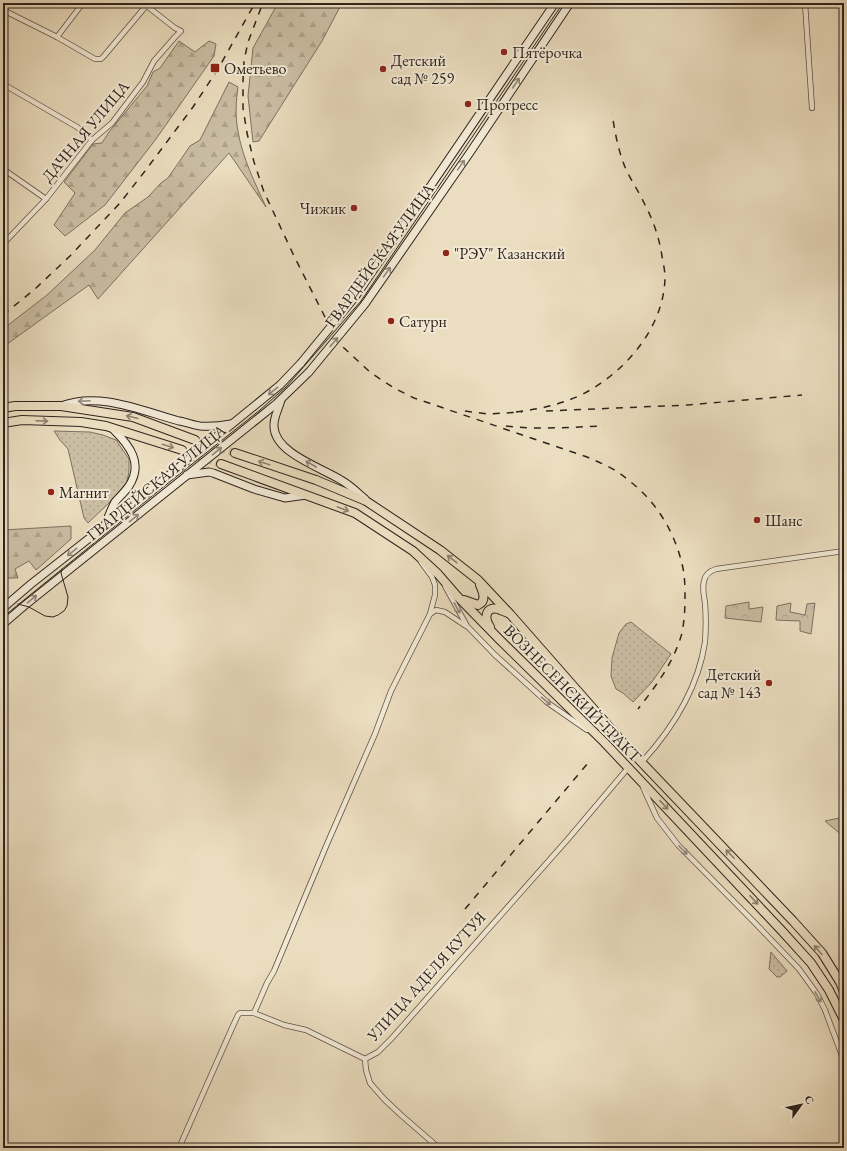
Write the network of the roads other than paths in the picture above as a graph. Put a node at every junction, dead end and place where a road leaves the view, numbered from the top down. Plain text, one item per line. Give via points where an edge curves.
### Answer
1 (84, 3) edge
2 (555, 3) edge
3 (570, 3) edge
4 (805, 3) edge
5 (144, 4) edge
6 (3, 10) edge
7 (57, 37) junction
8 (3, 84) edge
9 (812, 108) dead end
10 (92, 140) junction
11 (459, 143) junction
12 (471, 151) junction
13 (3, 169) edge
14 (46, 199) junction
15 (3, 244) edge
16 (282, 398) junction
17 (61, 406) junction
18 (3, 408) edge
19 (3, 423) edge
20 (231, 424) junction
21 (113, 429) junction
22 (195, 440) tunnel mouth
23 (182, 450) tunnel mouth
24 (235, 454) tunnel mouth
25 (221, 464) tunnel mouth
26 (187, 476) junction
27 (307, 495) junction
28 (366, 501) junction
29 (104, 526) junction
30 (413, 551) junction
31 (844, 551) edge
32 (438, 574) junction
33 (478, 580) junction
34 (458, 597) junction
35 (3, 608) edge
36 (430, 614) junction
37 (510, 614) junction
38 (3, 624) edge
39 (466, 626) junction
40 (499, 638) junction
41 (604, 742) junction
42 (642, 762) junction
43 (628, 768) junction
44 (642, 781) junction
45 (842, 981) edge
46 (844, 992) edge
47 (254, 1013) junction
48 (844, 1020) edge
49 (365, 1059) junction
50 (844, 1061) edge
51 (179, 1148) edge
52 (439, 1148) edge

1 - 7 street
2 - 11 main road, ГВАРДЕЙСКАЯ УЛИЦА
12 -> 3 main road, ГВАРДЕЙСКАЯ УЛИЦА
4 - 9 street
5 - 7 street via 101,59 95,59
5 - 10 street, ДАЧНАЯ УЛИЦА via 181,31 154,61 143,82 112,123
6 - 7 street
8 - 10 street via 77,127
10 - 14 street, ДАЧНАЯ УЛИЦА
11 - 12 main road
11 -> 20 main road, ГВАРДЕЙСКАЯ УЛИЦА, bridge via 355,297 280,385
16 -> 12 main road, ГВАРДЕЙСКАЯ УЛИЦА, bridge via 309,372 365,304
13 - 14 street
14 - 15 street, ДАЧНАЯ УЛИЦА
26 -> 16 main road, ГВАРДЕЙСКАЯ УЛИЦА
28 -> 16 main road via 340,479 310,465 279,441 274,427
17 - 18 main road
20 -> 17 main road via 215,427 198,426 138,408 99,400 81,400
22 -> 17 main road via 133,417
19 -> 21 main road via 22,420 81,422
20 - 29 main road, ГВАРДЕЙСКАЯ УЛИЦА
21 -> 23 main road
21 - 29 main road via 130,449 135,471 129,486 115,503
28 -> 24 main road, ВОЗНЕСЕНСКИЙ ТРАКТ via 316,480
25 - 27 main road, ВОЗНЕСЕНСКИЙ ТРАКТ
26 - 27 main road via 209,472 285,498
38 -> 26 main road, ГВАРДЕЙСКАЯ УЛИЦА
27 -> 30 main road, ВОЗНЕСЕНСКИЙ ТРАКТ via 355,514
33 -> 28 main road, ВОЗНЕСЕНСКИЙ ТРАКТ via 440,550
29 -> 35 main road, ГВАРДЕЙСКАЯ УЛИЦА
30 - 32 main road, ВОЗНЕСЕНСКИЙ ТРАКТ
30 - 36 street via 435,585
31 - 42 street via 716,569 708,574 703,586 705,640 695,682 676,717
32 - 34 main road, ВОЗНЕСЕНСКИЙ ТРАКТ
32 -> 39 street
33 - 34 main road via 484,593 481,604 470,603
33 - 37 main road, ВОЗНЕСЕНСКИЙ ТРАКТ
34 - 40 main road, ВОЗНЕСЕНСКИЙ ТРАКТ
36 - 39 street via 436,610 445,612
36 - 47 street via 392,691
37 - 40 main road via 496,608 487,612 488,624
37 - 42 main road, ВОЗНЕСЕНСКИЙ ТРАКТ
39 -> 41 street via 548,703
40 - 41 main road, ВОЗНЕСЕНСКИЙ ТРАКТ
41 - 43 main road, ВОЗНЕСЕНСКИЙ ТРАКТ
45 -> 42 main road, ВОЗНЕСЕНСКИЙ ТРАКТ via 822,953 793,921
43 - 44 main road, ВОЗНЕСЕНСКИЙ ТРАКТ
43 - 49 street, УЛИЦА АДЕЛЯ КУТУЯ via 392,1038 378,1052
44 -> 48 main road, ВОЗНЕСЕНСКИЙ ТРАКТ via 811,963 829,990
44 -> 50 street via 657,818 678,845 799,969 825,1010
45 - 46 main road, ВОЗНЕСЕНСКИЙ ТРАКТ
47 - 49 street, УЛИЦА АДЕЛЯ КУТУЯ via 284,1025 306,1030
47 - 51 street via 238,1015
49 - 52 street via 370,1083 384,1099

